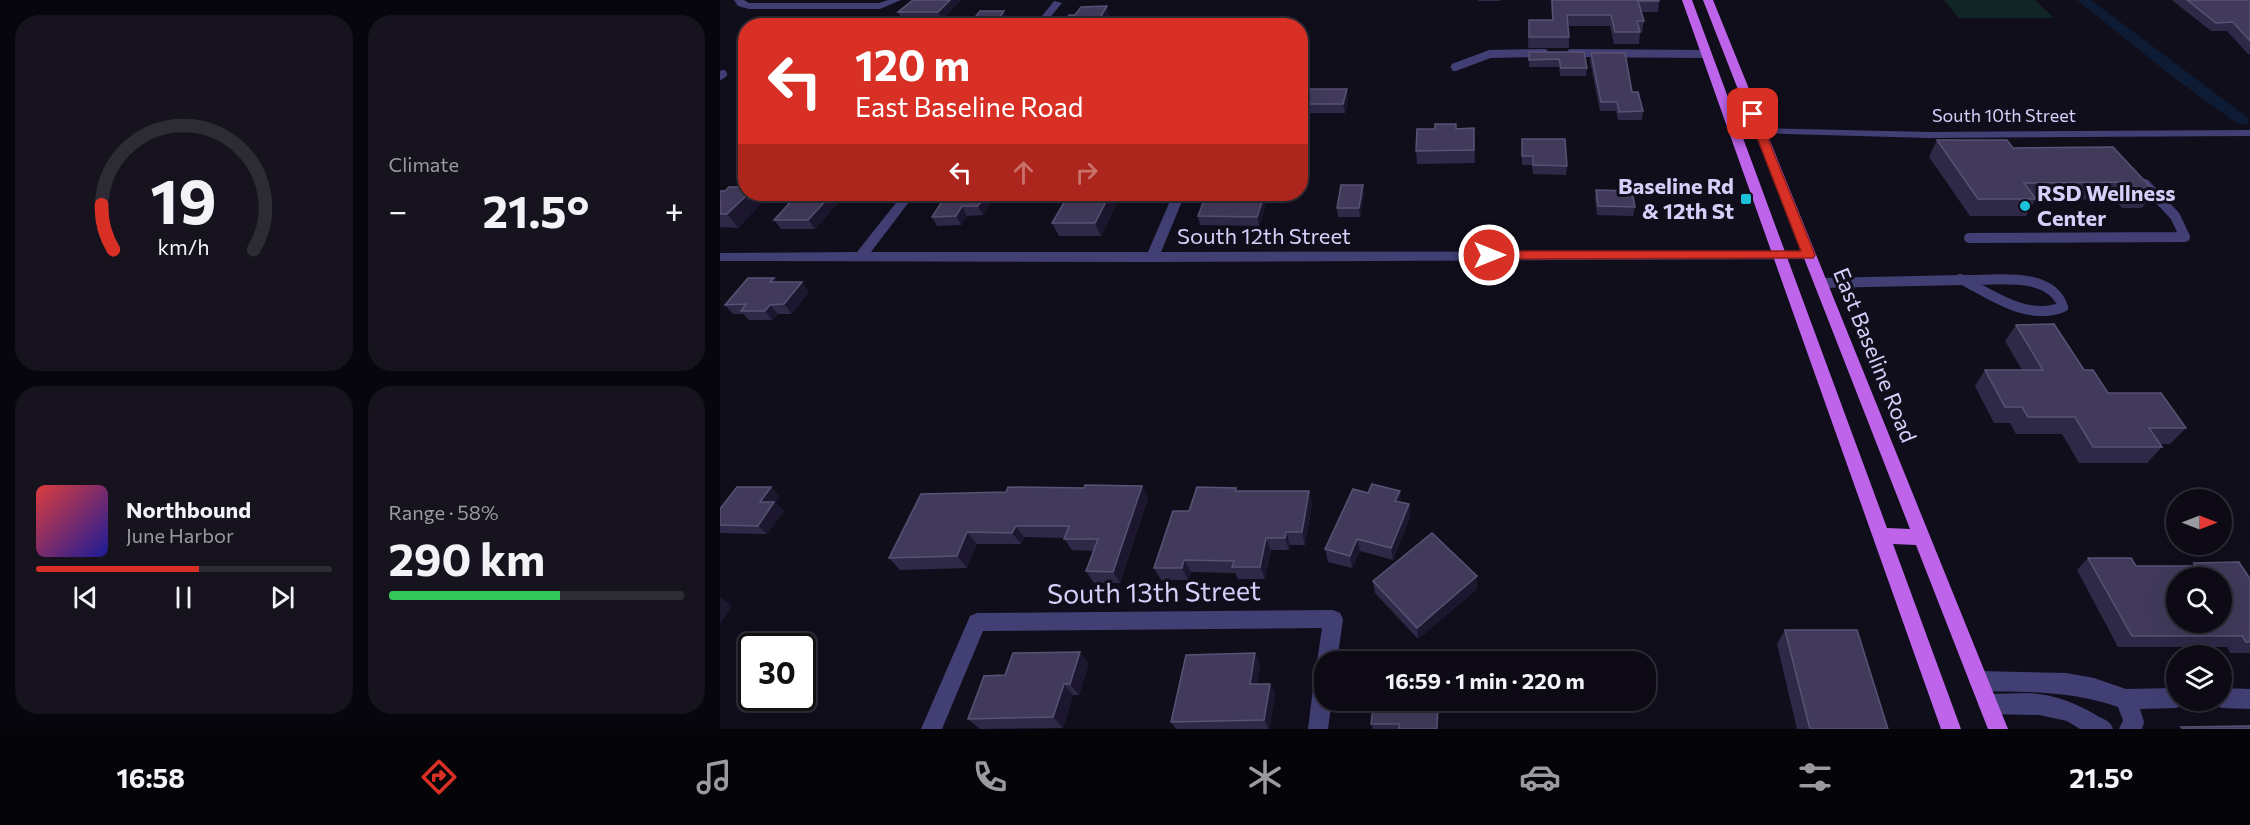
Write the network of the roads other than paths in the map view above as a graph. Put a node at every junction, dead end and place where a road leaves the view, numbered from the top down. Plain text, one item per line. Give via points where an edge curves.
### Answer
1 (1687, 0) edge
2 (1708, 0) edge
3 (740, 2) edge
4 (893, 2) edge
5 (1058, 3) dead end
6 (1045, 18) edge
7 (1553, 53) edge
8 (1562, 53) edge
9 (1706, 54) junction
10 (1455, 67) dead end
11 (1733, 130) junction
12 (1759, 131) junction
13 (2250, 134) edge
14 (2141, 180) edge
15 (904, 201) edge
16 (1176, 201) edge
17 (1969, 238) dead end
18 (1780, 255) junction
19 (1809, 255) junction
20 (720, 257) edge
21 (861, 257) junction
22 (1152, 258) junction
23 (1960, 279) junction
24 (1821, 283) junction
25 (1880, 536) junction
26 (1922, 537) junction
27 (1329, 651) edge
28 (1979, 681) junction
29 (2166, 698) edge
30 (2232, 698) edge
31 (2126, 699) junction
32 (2250, 699) edge
33 (1988, 704) junction
34 (1320, 711) edge
35 (931, 729) edge
36 (1318, 729) edge
37 (1951, 729) edge
38 (1998, 729) edge
39 (2103, 729) edge
40 (2128, 729) edge

1 - 9 main road
2 - 12 main road, East Baseline Road
3 - 4 street via 868,6
5 - 6 street
7 - 10 lane via 1490,54
8 - 9 lane
9 - 11 main road
11 - 12 main road
11 - 18 main road
12 - 13 street, South 10th Street
12 - 19 main road, East Baseline Road
14 - 17 lane via 2180,222 2185,237
15 - 21 street
16 - 22 street
18 - 19 street, South 12th Street
18 - 22 street, South 12th Street
18 - 25 main road
19 - 24 main road, East Baseline Road
20 - 21 street, South 12th Street
21 - 22 street, South 12th Street
23 - 23 lane via 2036,282 2052,288 2063,307 2055,313 2038,313 2014,306
23 - 24 lane
24 - 26 main road, East Baseline Road
25 - 26 main road
25 - 37 main road
26 - 28 main road, East Baseline Road
27 - 35 street, South 13th Street via 1333,619 977,622
28 - 31 street via 2066,683
28 - 33 main road, East Baseline Road
29 - 31 street
30 - 32 street
31 - 40 street via 2134,722
33 - 38 main road, East Baseline Road
33 - 39 street via 2050,705 2071,711
34 - 36 street

